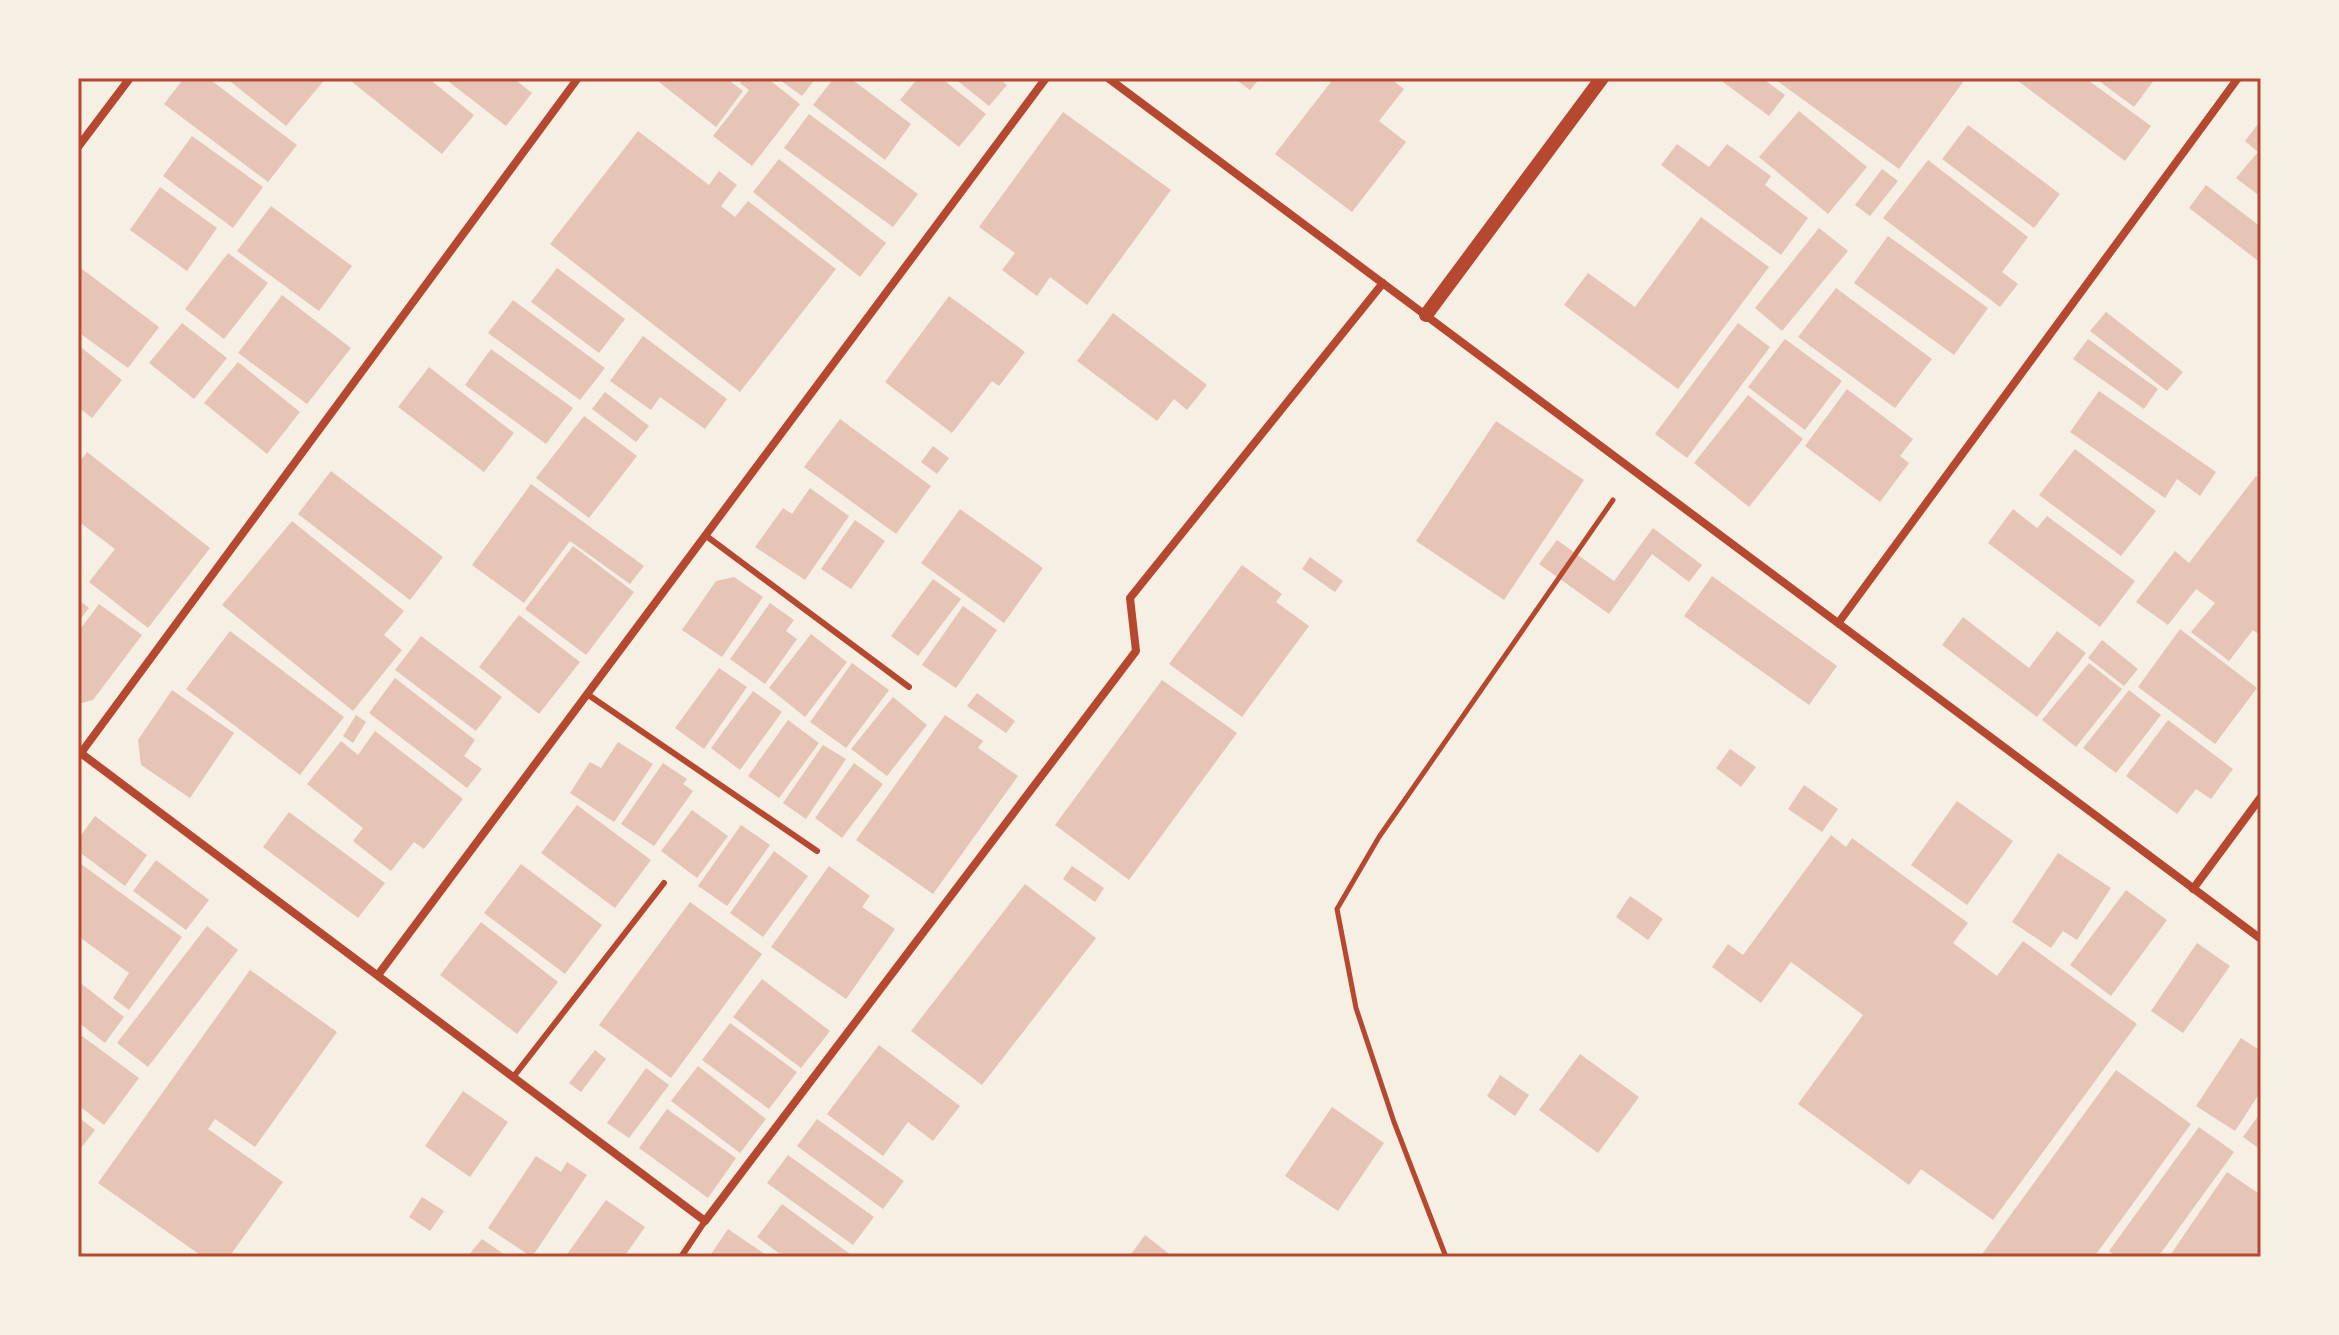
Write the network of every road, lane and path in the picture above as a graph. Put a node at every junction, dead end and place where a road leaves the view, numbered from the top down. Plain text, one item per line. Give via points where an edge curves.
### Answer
1 (130, 78) edge
2 (578, 78) edge
3 (1046, 78) edge
4 (1108, 78) edge
5 (1602, 78) edge
6 (2238, 78) edge
7 (78, 147) edge
8 (1383, 283) junction
9 (1426, 315) junction
10 (1633, 470) junction
11 (705, 535) junction
12 (1839, 622) junction
13 (909, 687) dead end
14 (587, 694) junction
15 (79, 754) edge
16 (2261, 797) edge
17 (817, 851) dead end
18 (664, 883) dead end
19 (2193, 889) junction
20 (2261, 939) edge
21 (378, 975) junction
22 (514, 1076) junction
23 (705, 1221) junction
24 (681, 1257) edge
25 (1446, 1257) edge

1 - 7 street
2 - 15 street
3 - 11 street
4 - 8 street
5 - 9 street
6 - 12 street
8 - 9 street
8 - 23 street via 1130,598 1136,651
9 - 10 street
10 - 12 street
10 - 25 path via 1379,837 1337,909 1356,1008
11 - 13 lane
11 - 14 street
12 - 19 street
14 - 17 lane
14 - 21 street
15 - 21 street
16 - 19 street
18 - 22 lane
19 - 20 street
21 - 22 street
22 - 23 street
23 - 24 lane

